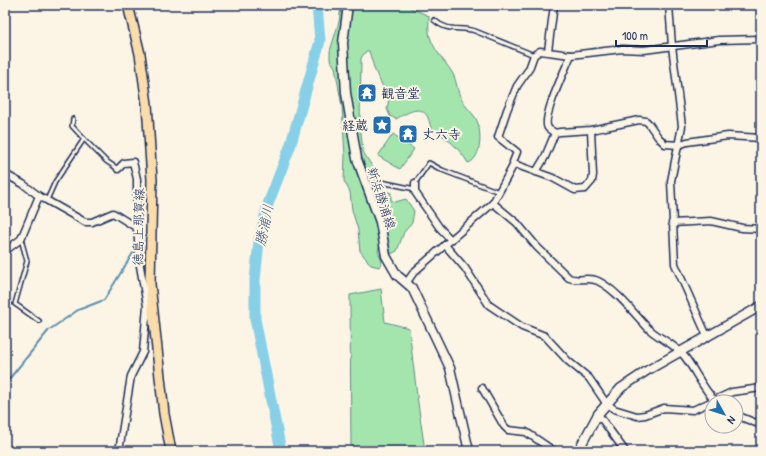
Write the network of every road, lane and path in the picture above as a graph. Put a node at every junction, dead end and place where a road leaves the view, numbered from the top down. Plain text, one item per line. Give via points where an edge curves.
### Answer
1 (128, 5) edge
2 (348, 5) edge
3 (554, 5) edge
4 (669, 5) edge
5 (434, 20) dead end
6 (761, 39) edge
7 (672, 46) junction
8 (548, 51) junction
9 (534, 55) junction
10 (571, 55) junction
11 (73, 119) dead end
12 (592, 130) junction
13 (556, 133) junction
14 (761, 138) edge
15 (84, 139) junction
16 (679, 145) junction
17 (514, 164) junction
18 (118, 169) joint
19 (536, 172) junction
20 (5, 174) edge
21 (382, 182) dead end
22 (415, 186) junction
23 (500, 192) junction
24 (39, 196) junction
25 (47, 200) junction
26 (493, 203) junction
27 (672, 223) junction
28 (137, 228) junction
29 (761, 229) edge
30 (21, 239) junction
31 (451, 240) junction
32 (445, 245) junction
33 (5, 251) edge
34 (407, 282) junction
35 (149, 305) junction
36 (761, 306) edge
37 (39, 321) dead end
38 (707, 336) junction
39 (680, 352) junction
40 (482, 388) dead end
41 (761, 388) edge
42 (710, 394) edge
43 (730, 394) edge
44 (606, 403) junction
45 (704, 406) edge
46 (598, 414) junction
47 (744, 418) edge
48 (761, 425) edge
49 (466, 436) junction
50 (119, 451) edge
51 (171, 451) edge
52 (469, 451) edge
53 (475, 451) edge
54 (554, 451) edge
55 (578, 451) edge
56 (625, 451) edge

1 - 35 main road, 徳島上那賀線 via 140,54 147,104 152,180
2 - 34 main road, 新浜勝浦線 via 343,43 346,93 354,148 380,222 386,256 391,267
3 - 8 street
4 - 7 street
5 - 9 lane via 455,30 466,28 475,31
6 - 7 street via 719,40
7 - 10 street
7 - 16 street via 682,126
8 - 9 street via 540,51
8 - 10 street
9 - 17 street via 529,69 517,86 498,137 518,152
10 - 13 street via 548,114 548,129
11 - 15 lane via 72,126
12 - 13 street
12 - 16 street via 639,120 646,121 663,142
12 - 19 street via 593,175 592,181 585,189 575,190
13 - 19 street
14 - 16 street via 728,136
15 - 18 lane
15 - 25 lane via 55,182
16 - 27 street via 671,181
17 - 19 street
17 - 23 street
18 - 28 street via 124,163 133,162 137,179
20 - 24 street
21 - 22 lane
22 - 23 lane via 428,163
22 - 31 street via 439,227
23 - 26 street
24 - 25 street
24 - 30 street
25 - 28 street via 85,222 92,222 113,213
26 - 31 street
26 - 39 street via 517,223 537,248 569,278 591,278 599,281 656,335
27 - 29 street via 711,221 748,229
27 - 38 street via 675,264
28 - 35 street via 140,266
30 - 33 street
30 - 37 lane via 27,260 15,304
31 - 32 street
32 - 34 street via 414,272
32 - 44 street via 465,268 489,305 522,327 545,336 568,361 589,378
34 - 49 main road, 新浜勝浦線 via 450,368
35 - 50 street via 143,352 131,376
35 - 51 main road, 徳島上那賀線
36 - 38 main road
38 - 39 main road
39 - 42 street
39 - 44 main road via 633,378
40 - 54 street via 508,430 526,432
41 - 43 street via 738,390
44 - 45 street via 614,409 637,416 664,408 693,410
44 - 46 main road
46 - 55 main road
46 - 56 street
47 - 48 street
49 - 52 main road, 新浜勝浦線
49 - 53 main road

